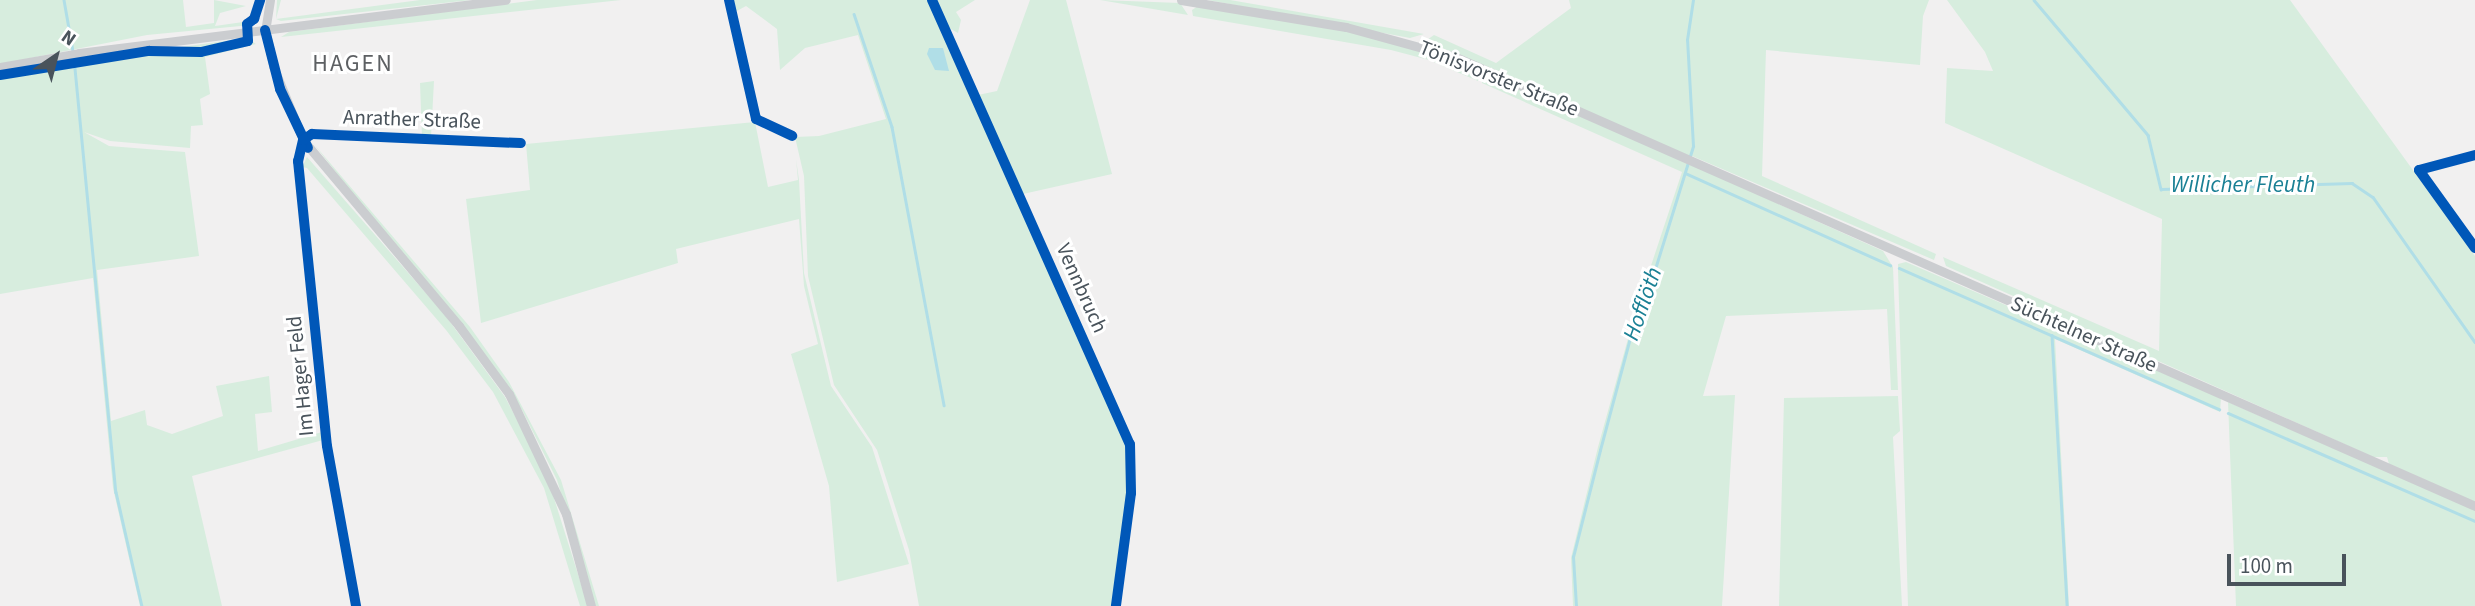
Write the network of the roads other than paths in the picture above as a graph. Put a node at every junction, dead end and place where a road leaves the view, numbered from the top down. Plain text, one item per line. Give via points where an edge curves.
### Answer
1 (270, 0) edge
2 (506, 0) edge
3 (729, 0) edge
4 (932, 0) edge
5 (1181, 0) edge
6 (265, 30) junction
7 (0, 67) edge
8 (792, 136) dead end
9 (303, 140) junction
10 (521, 143) dead end
11 (2475, 155) edge
12 (1690, 159) joint
13 (2475, 248) edge
14 (2475, 506) edge
15 (356, 606) edge
16 (592, 606) edge
17 (1116, 606) edge

1 - 6 main road
2 - 6 main road
3 - 8 street via 756,119
4 - 17 street, Vennbruch via 1130,444 1131,493
5 - 12 main road, Tönisvorster Straße via 1415,43
6 - 7 main road
6 - 9 main road via 281,89
9 - 10 street, Anrather Straße via 312,134
9 - 15 street, Im Hager Feld via 298,161 327,446
9 - 16 main road via 459,326 509,394 566,514
11 - 13 street via 2419,170
12 - 14 main road, Süchtelner Straße

